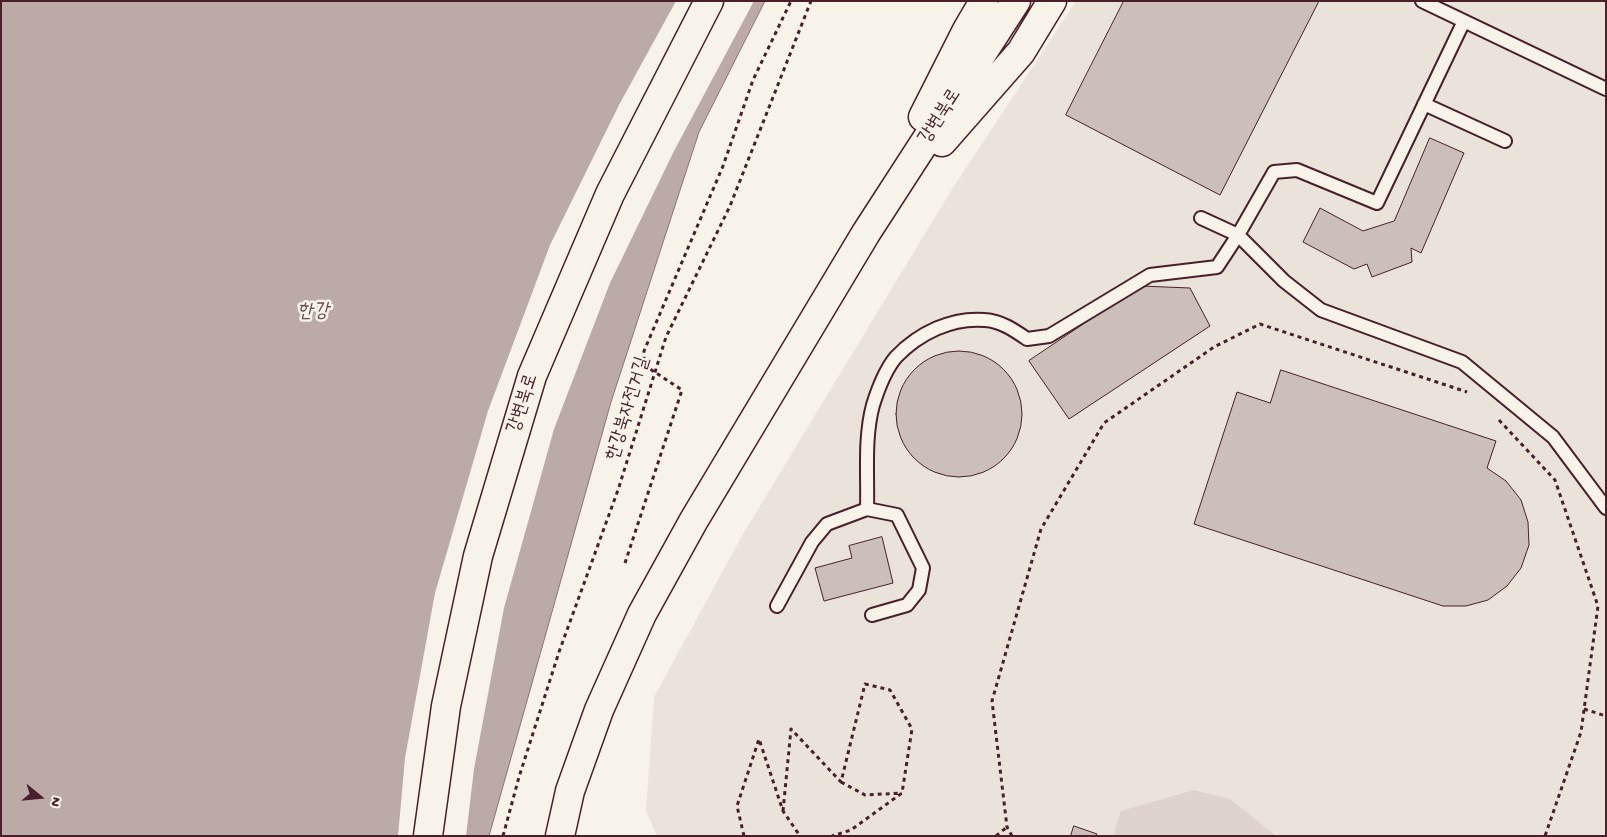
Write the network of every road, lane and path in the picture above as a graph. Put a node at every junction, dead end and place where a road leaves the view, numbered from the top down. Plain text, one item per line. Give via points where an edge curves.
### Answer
1 (709, 1) edge
2 (791, 1) edge
3 (811, 1) edge
4 (984, 1) edge
5 (1016, 1) edge
6 (1052, 1) edge
7 (1422, 1) edge
8 (1464, 21) junction
9 (1606, 90) edge
10 (1424, 104) junction
11 (1505, 141) dead end
12 (881, 210) junction
13 (1201, 218) dead end
14 (866, 233) junction
15 (1238, 235) junction
16 (655, 372) junction
17 (1468, 392) dead end
18 (1497, 417) dead end
19 (1606, 508) edge
20 (867, 509) junction
21 (624, 563) dead end
22 (777, 606) dead end
23 (872, 615) dead end
24 (1584, 709) junction
25 (1606, 716) edge
26 (841, 782) junction
27 (902, 792) junction
28 (783, 811) junction
29 (1007, 827) junction
30 (428, 836) edge
31 (503, 836) edge
32 (560, 836) edge
33 (744, 836) edge
34 (800, 836) edge
35 (832, 836) edge
36 (996, 836) edge
37 (1012, 836) edge
38 (1546, 836) edge

1 - 30 highway, 강변북로 via 610,194 532,376 478,556 446,706
2 - 16 path via 753,80 723,166 644,351 644,365
3 - 16 path, 한강북자전거길 via 730,206 666,336
4 - 14 highway, 강변북로
5 - 12 highway, 강변북로
6 - 12 highway via 1021,52
7 - 8 lane
8 - 9 lane
8 - 10 lane
10 - 11 lane
10 - 15 lane via 1377,203 1297,170 1274,172
12 - 14 highway, 강변북로
13 - 15 lane
14 - 32 highway, 강변북로 via 694,520 642,614 599,710 570,791
15 - 19 lane via 1284,281 1321,310 1462,362 1553,438
15 - 20 lane via 1217,267 1150,275 1050,336 1027,339 1009,327 987,320 959,320 936,328 915,341 896,358 882,381 873,407 868,440
16 - 21 path via 682,390
16 - 31 path, 한강북자전거길 via 618,490 518,777
17 - 29 path via 1260,324 1214,347 1104,423 1041,529 992,701
18 - 24 path via 1555,480 1598,606
20 - 22 lane via 827,524 812,542
20 - 23 lane via 897,515 923,568 919,590 907,605
24 - 25 path
24 - 38 path via 1581,732
26 - 27 path via 865,795
26 - 27 path via 865,684 890,690 912,729
26 - 28 path via 791,729
27 - 35 path via 850,830
28 - 33 path via 759,739 737,806
28 - 34 path
29 - 36 path
29 - 37 path

